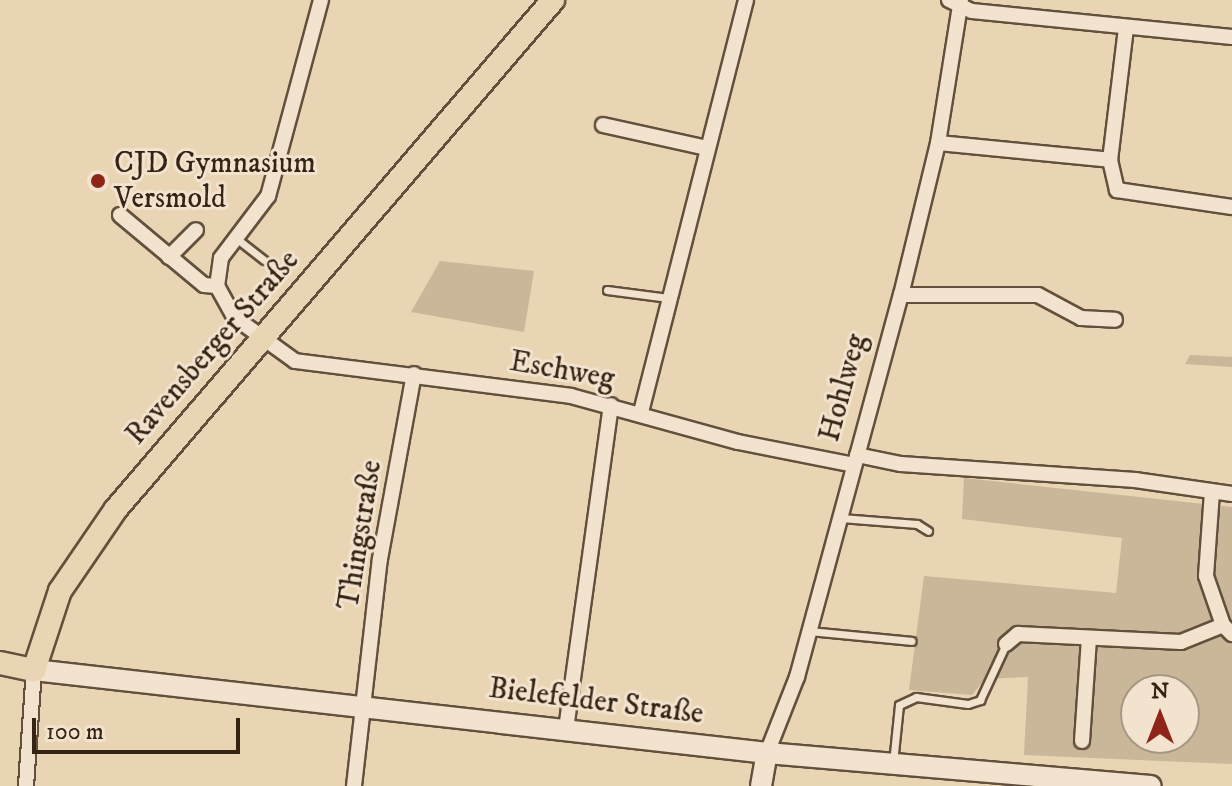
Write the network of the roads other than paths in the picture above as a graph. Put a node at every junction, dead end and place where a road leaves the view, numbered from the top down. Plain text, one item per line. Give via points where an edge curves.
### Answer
1 (321, 0) edge
2 (553, 0) edge
3 (746, 0) edge
4 (957, 1) edge
5 (1126, 28) junction
6 (1232, 37) edge
7 (603, 125) dead end
8 (938, 143) junction
9 (707, 148) junction
10 (1110, 160) junction
11 (1232, 207) edge
12 (120, 215) dead end
13 (196, 230) dead end
14 (235, 238) junction
15 (169, 257) junction
16 (264, 260) dead end
17 (217, 286) junction
18 (607, 290) dead end
19 (901, 295) junction
20 (668, 298) junction
21 (1115, 320) dead end
22 (261, 340) junction
23 (414, 374) junction
24 (611, 405) junction
25 (641, 412) junction
26 (856, 460) junction
27 (1212, 492) junction
28 (1232, 494) edge
29 (841, 518) junction
30 (928, 531) dead end
31 (1227, 630) edge
32 (810, 631) junction
33 (1089, 639) junction
34 (912, 641) dead end
35 (1006, 644) joint
36 (0, 663) edge
37 (34, 670) junction
38 (364, 705) junction
39 (566, 729) junction
40 (1082, 741) dead end
41 (767, 753) junction
42 (893, 765) junction
43 (983, 780) edge
44 (26, 786) edge
45 (354, 786) edge
46 (761, 786) edge
47 (1151, 786) edge

1 - 14 street via 268,196
2 - 22 main road, Ravensberger Straße
3 - 9 street
4 - 5 street via 972,11
4 - 8 street, Hohlweg
5 - 6 street
5 - 10 street
7 - 9 street
8 - 10 street
8 - 19 street, Hohlweg
9 - 20 street
10 - 11 street via 1117,190
12 - 15 street
13 - 15 street
14 - 16 lane
14 - 17 street via 221,258
15 - 17 street via 204,285
17 - 22 street, Eschweg via 234,317
18 - 20 lane
19 - 21 street via 1038,295 1081,318
19 - 26 street, Hohlweg
20 - 25 street
22 - 23 street, Eschweg via 295,361
22 - 37 main road, Ravensberger Straße via 94,538 60,591
23 - 24 street, Eschweg
23 - 38 street, Thingstraße via 380,559
24 - 25 street, Eschweg
24 - 39 street
25 - 26 street, Eschweg via 738,442
26 - 27 street, Eschweg via 1135,480
26 - 29 street, Hohlweg
27 - 28 street, Eschweg
27 - 31 street via 1204,553 1209,589
29 - 30 lane via 917,524
29 - 32 street, Hohlweg
31 - 33 street via 1181,642
32 - 34 lane
32 - 41 street, Hohlweg
33 - 35 street via 1018,634
33 - 40 street
35 - 42 lane via 980,700 968,704 916,697 899,705
36 - 37 main road
37 - 38 main road, Bielefelder Straße
37 - 44 street, Ravensberger Straße
38 - 39 main road, Bielefelder Straße
38 - 45 street, Thingstraße
39 - 41 main road, Bielefelder Straße
41 - 42 main road, Bielefelder Straße
41 - 46 main road, Hohlweg
42 - 43 main road, Bielefelder Straße
43 - 47 main road, Bielefelder Straße

